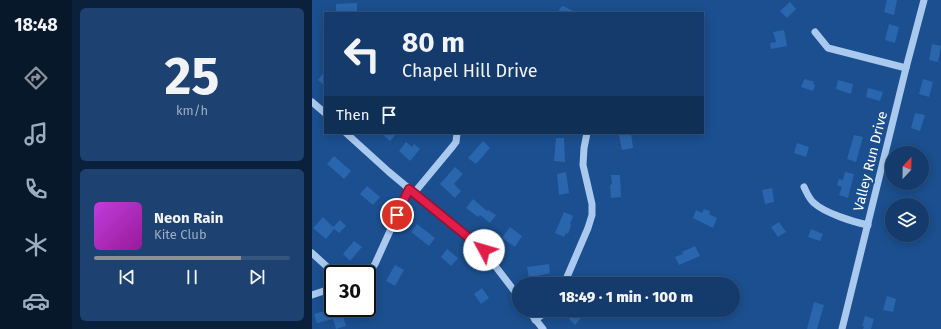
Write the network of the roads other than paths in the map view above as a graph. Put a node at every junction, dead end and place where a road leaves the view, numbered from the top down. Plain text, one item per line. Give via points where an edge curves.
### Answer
1 (924, 0) edge
2 (815, 32) dead end
3 (906, 68) junction
4 (312, 102) edge
5 (324, 112) edge
6 (347, 134) edge
7 (457, 134) edge
8 (587, 134) edge
9 (804, 187) dead end
10 (411, 191) junction
11 (868, 225) junction
12 (312, 252) edge
13 (325, 265) edge
14 (374, 265) edge
15 (567, 277) edge
16 (512, 288) edge
17 (324, 291) edge
18 (312, 294) edge
19 (533, 317) edge
20 (539, 317) edge
21 (535, 320) junction
22 (543, 329) edge
23 (842, 329) edge

1 - 3 street, Valley Run Drive
2 - 3 street via 828,48
3 - 11 street, Valley Run Drive
4 - 5 street
6 - 10 street
7 - 10 street via 453,146
8 - 15 street via 583,165 592,215
9 - 11 street via 810,198 819,206 851,221
10 - 14 street
10 - 16 street via 484,250
11 - 23 street, Valley Run Drive
12 - 13 street
17 - 18 street
19 - 21 street
20 - 21 street
21 - 22 street

